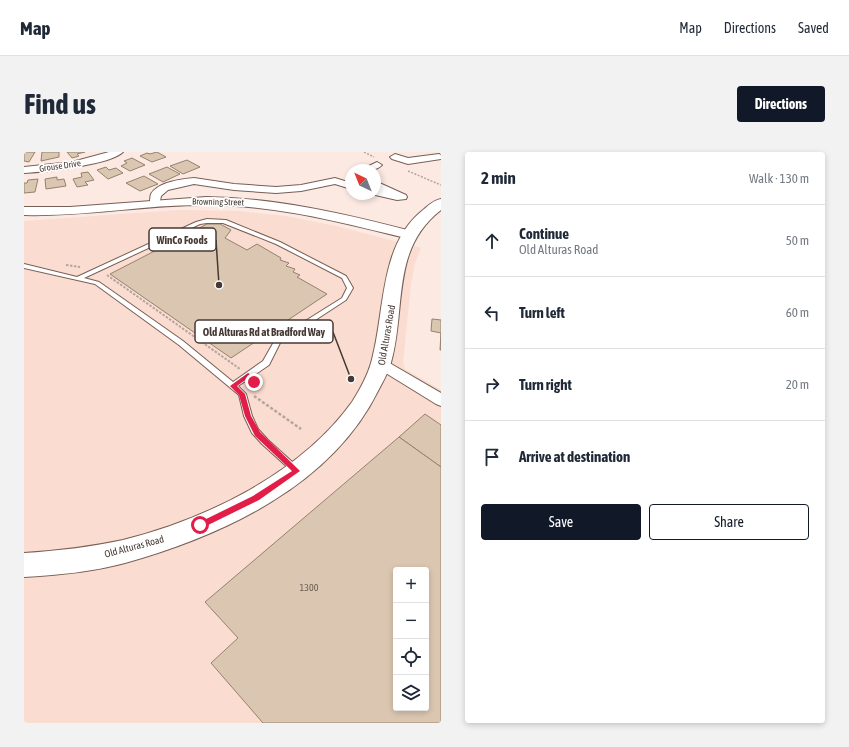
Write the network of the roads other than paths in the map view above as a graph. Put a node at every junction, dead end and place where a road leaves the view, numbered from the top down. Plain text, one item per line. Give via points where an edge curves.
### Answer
1 (118, 152) edge
2 (395, 157) dead end
3 (440, 157) edge
4 (24, 170) edge
5 (345, 178) edge
6 (335, 181) junction
7 (345, 184) edge
8 (381, 187) edge
9 (286, 189) junction
10 (381, 193) edge
11 (155, 204) junction
12 (440, 205) edge
13 (289, 207) junction
14 (30, 211) edge
15 (24, 224) edge
16 (410, 235) junction
17 (24, 266) edge
18 (80, 278) junction
19 (381, 364) junction
20 (233, 386) junction
21 (441, 400) edge
22 (297, 471) junction
23 (24, 565) edge

1 - 4 street, Grouse Drive via 80,164
2 - 3 street via 408,162
5 - 6 street
6 - 7 street
6 - 9 street
8 - 10 street via 402,196
9 - 11 street via 241,188 194,181 184,182 164,188 156,195
9 - 13 street
11 - 13 street, Browning Street via 222,201
11 - 14 street, Browning Street via 92,210
12 - 16 main road, Old Alturas Road via 416,226
13 - 16 street, Browning Street
14 - 15 street
16 - 19 main road, Old Alturas Road via 396,272
17 - 18 lane
18 - 20 lane via 97,283 181,342
18 - 20 lane via 207,221 224,221 278,243 344,278 350,288 344,299 277,342 266,363
19 - 21 street
19 - 22 main road, Old Alturas Road via 368,394 346,424
20 - 22 lane via 242,394 248,416 257,434
22 - 23 main road, Old Alturas Road via 232,511 177,534 124,551 78,560

